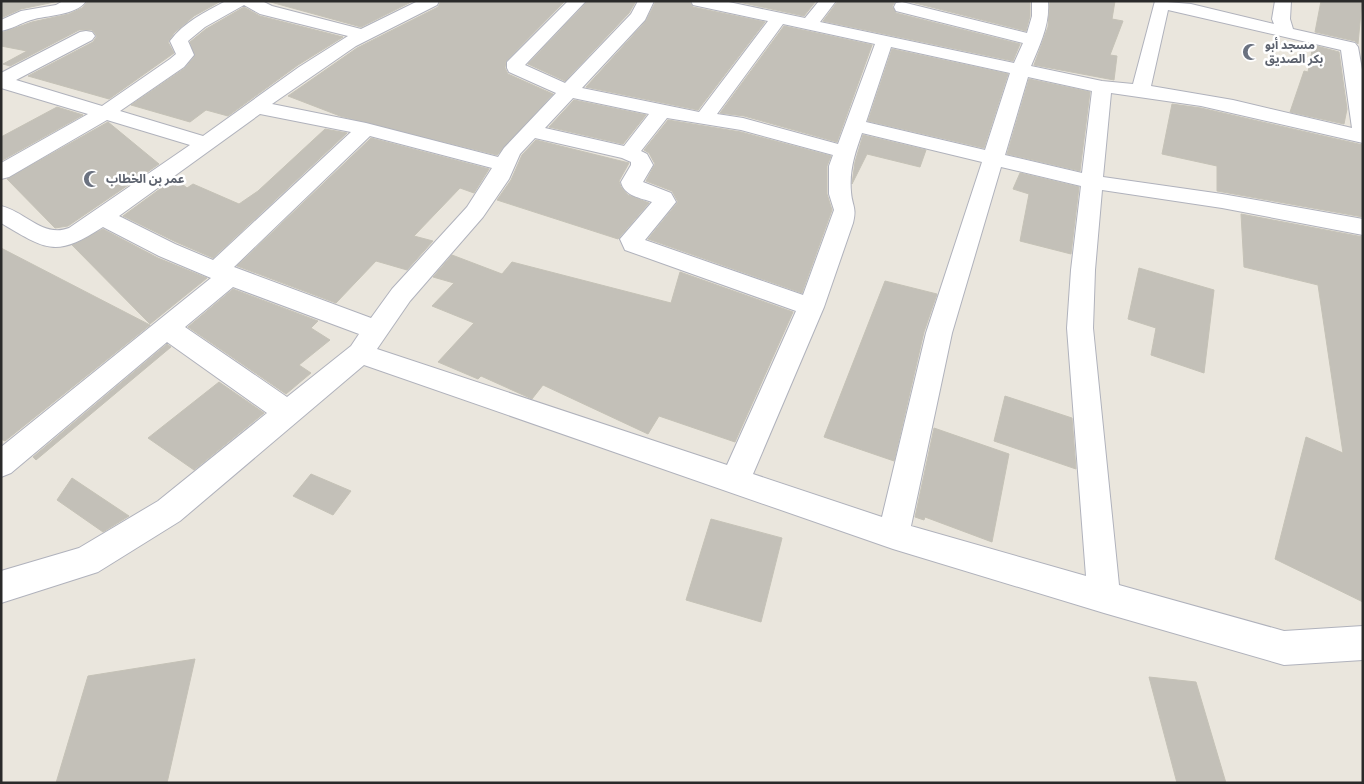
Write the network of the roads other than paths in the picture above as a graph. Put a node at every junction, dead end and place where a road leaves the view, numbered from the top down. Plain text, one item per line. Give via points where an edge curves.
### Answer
1 (78, 1) edge
2 (239, 1) edge
3 (248, 1) edge
4 (431, 1) edge
5 (578, 1) edge
6 (646, 1) edge
7 (828, 1) edge
8 (1040, 1) edge
9 (1283, 1) edge
10 (710, 2) edge
11 (1161, 2) edge
12 (779, 18) junction
13 (890, 22) edge
14 (808, 24) junction
15 (1, 26) edge
16 (1285, 32) junction
17 (364, 35) junction
18 (86, 36) dead end
19 (1032, 40) junction
20 (1356, 48) edge
21 (1021, 69) junction
22 (1, 82) edge
23 (1102, 87) junction
24 (1141, 90) junction
25 (568, 91) junction
26 (256, 107) junction
27 (662, 111) junction
28 (103, 114) junction
29 (704, 118) junction
30 (854, 126) junction
31 (366, 129) junction
32 (530, 130) junction
33 (1363, 136) edge
34 (208, 144) junction
35 (845, 152) junction
36 (629, 153) junction
37 (993, 159) junction
38 (504, 165) junction
39 (1, 172) edge
40 (1092, 182) junction
41 (3, 216) edge
42 (102, 217) junction
43 (1363, 227) edge
44 (224, 272) junction
45 (811, 307) junction
46 (167, 328) junction
47 (369, 342) junction
48 (288, 413) junction
49 (5, 455) edge
50 (735, 480) junction
51 (893, 535) junction
52 (1, 587) edge
53 (1104, 597) junction
54 (1363, 643) edge

1 - 15 street
2 - 28 street via 184,34 179,41 185,55
3 - 17 street via 266,10
4 - 17 street
5 - 25 street via 516,62 516,68 524,73
6 - 25 street via 639,16
7 - 14 street
8 - 19 street via 1041,16
9 - 16 street via 1281,19
10 - 12 street
11 - 16 street
11 - 24 street
12 - 14 street
12 - 29 street
13 - 14 street
13 - 19 street
13 - 21 street
13 - 30 street
16 - 20 street
17 - 26 street
18 - 22 street
19 - 21 street
20 - 33 street via 1353,62
21 - 23 street
21 - 37 street
22 - 28 street
23 - 24 street
23 - 40 street
24 - 33 street
25 - 27 street
25 - 32 street
26 - 31 street
26 - 34 street
27 - 29 street
27 - 36 street
28 - 34 street
28 - 39 street
29 - 35 street via 743,124
30 - 35 street
30 - 37 street
31 - 38 street
31 - 44 street
32 - 36 street
32 - 38 street
34 - 42 street
35 - 45 street via 840,166 840,194 845,210
36 - 45 street via 640,159 642,165 632,182 634,187 663,198 664,202 632,239 633,244
37 - 40 street
37 - 51 street via 939,333
38 - 47 street via 475,212 401,295
40 - 43 street via 1222,201
40 - 53 street via 1080,328
41 - 42 street via 46,239 62,239
42 - 44 street via 132,234
44 - 46 street
44 - 47 street
45 - 50 street
46 - 48 street
46 - 49 street
47 - 48 street
47 - 50 street
48 - 52 street via 169,511 87,560
50 - 51 street
51 - 53 street
53 - 54 street via 1284,648

